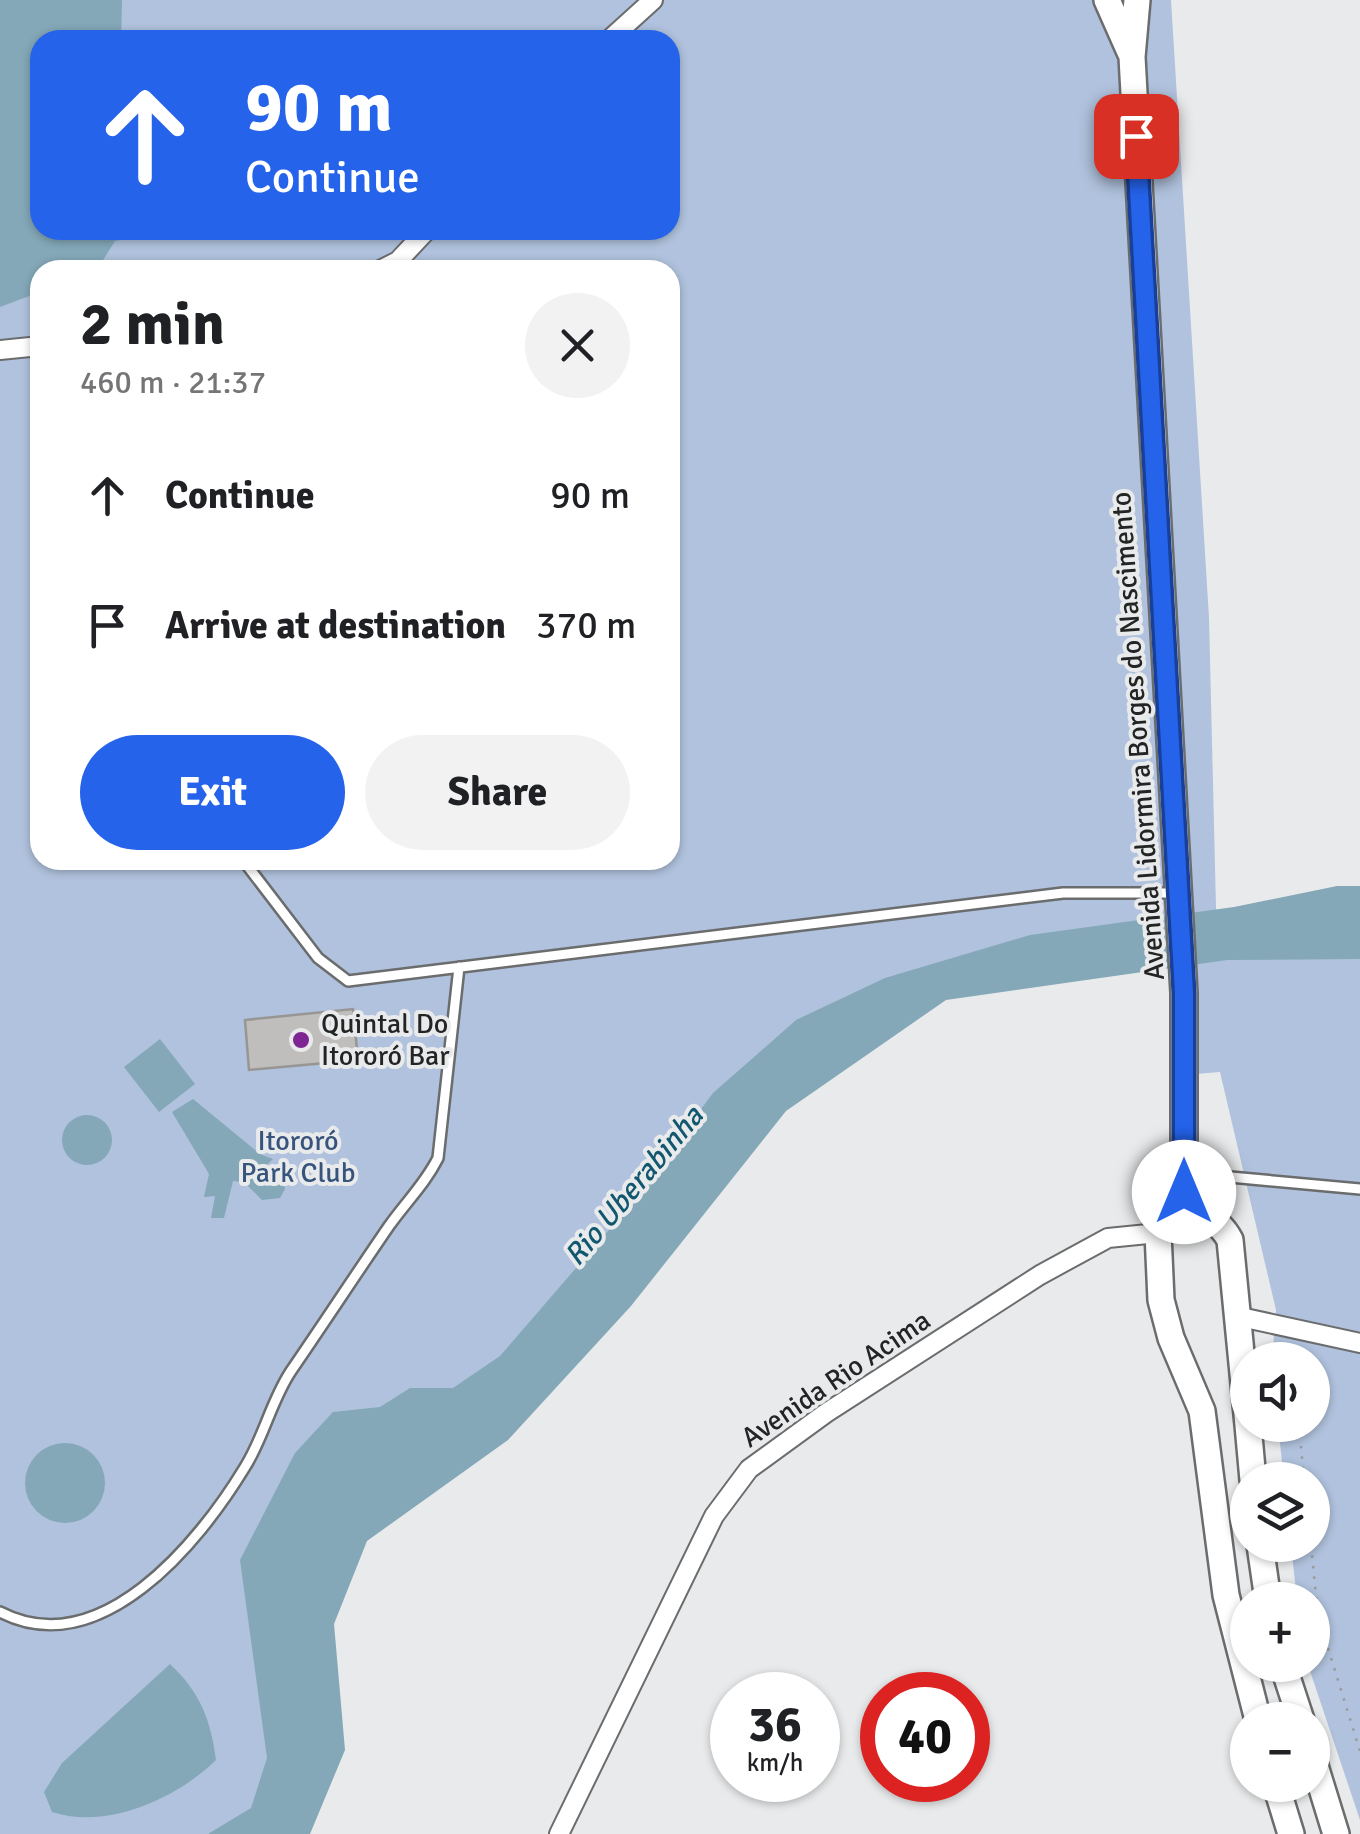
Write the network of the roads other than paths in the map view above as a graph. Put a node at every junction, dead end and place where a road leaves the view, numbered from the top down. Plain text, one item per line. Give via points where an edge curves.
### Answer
1 (653, 0) edge
2 (1107, 0) edge
3 (1137, 0) edge
4 (638, 7) edge
5 (618, 30) edge
6 (1132, 57) junction
7 (419, 240) edge
8 (401, 260) edge
9 (30, 347) edge
10 (0, 350) edge
11 (251, 870) edge
12 (1180, 906) junction
13 (459, 967) junction
14 (1184, 1172) junction
15 (1360, 1189) edge
16 (1184, 1212) junction
17 (1158, 1234) junction
18 (1236, 1316) junction
19 (1239, 1342) edge
20 (1360, 1342) edge
21 (0, 1612) edge
22 (1253, 1702) edge
23 (1281, 1802) edge
24 (1322, 1802) edge
25 (1328, 1832) edge
26 (559, 1834) edge
27 (1291, 1834) edge

1 - 4 street
2 - 6 street, Avenida Lidormira Borges do Nascimento
3 - 6 street, Avenida Lidormira Borges do Nascimento
4 - 5 street
6 - 12 street, Avenida Lidormira Borges do Nascimento
7 - 8 street
9 - 10 street
11 - 13 lane via 310,949 343,980
12 - 13 lane via 1063,893
12 - 14 street, Avenida Lidormira Borges do Nascimento
13 - 21 lane via 438,1158 288,1377 244,1470 172,1562 118,1605 63,1625
14 - 15 lane
14 - 16 street, Avenida Lidormira Borges do Nascimento
16 - 17 street via 1171,1216
16 - 18 street via 1209,1217 1230,1240
17 - 22 street via 1161,1300 1202,1410 1226,1595
17 - 26 street, Avenida Rio Acima via 1108,1238 1040,1275 749,1469 714,1516
18 - 19 street
18 - 20 street
23 - 27 street
24 - 25 street

